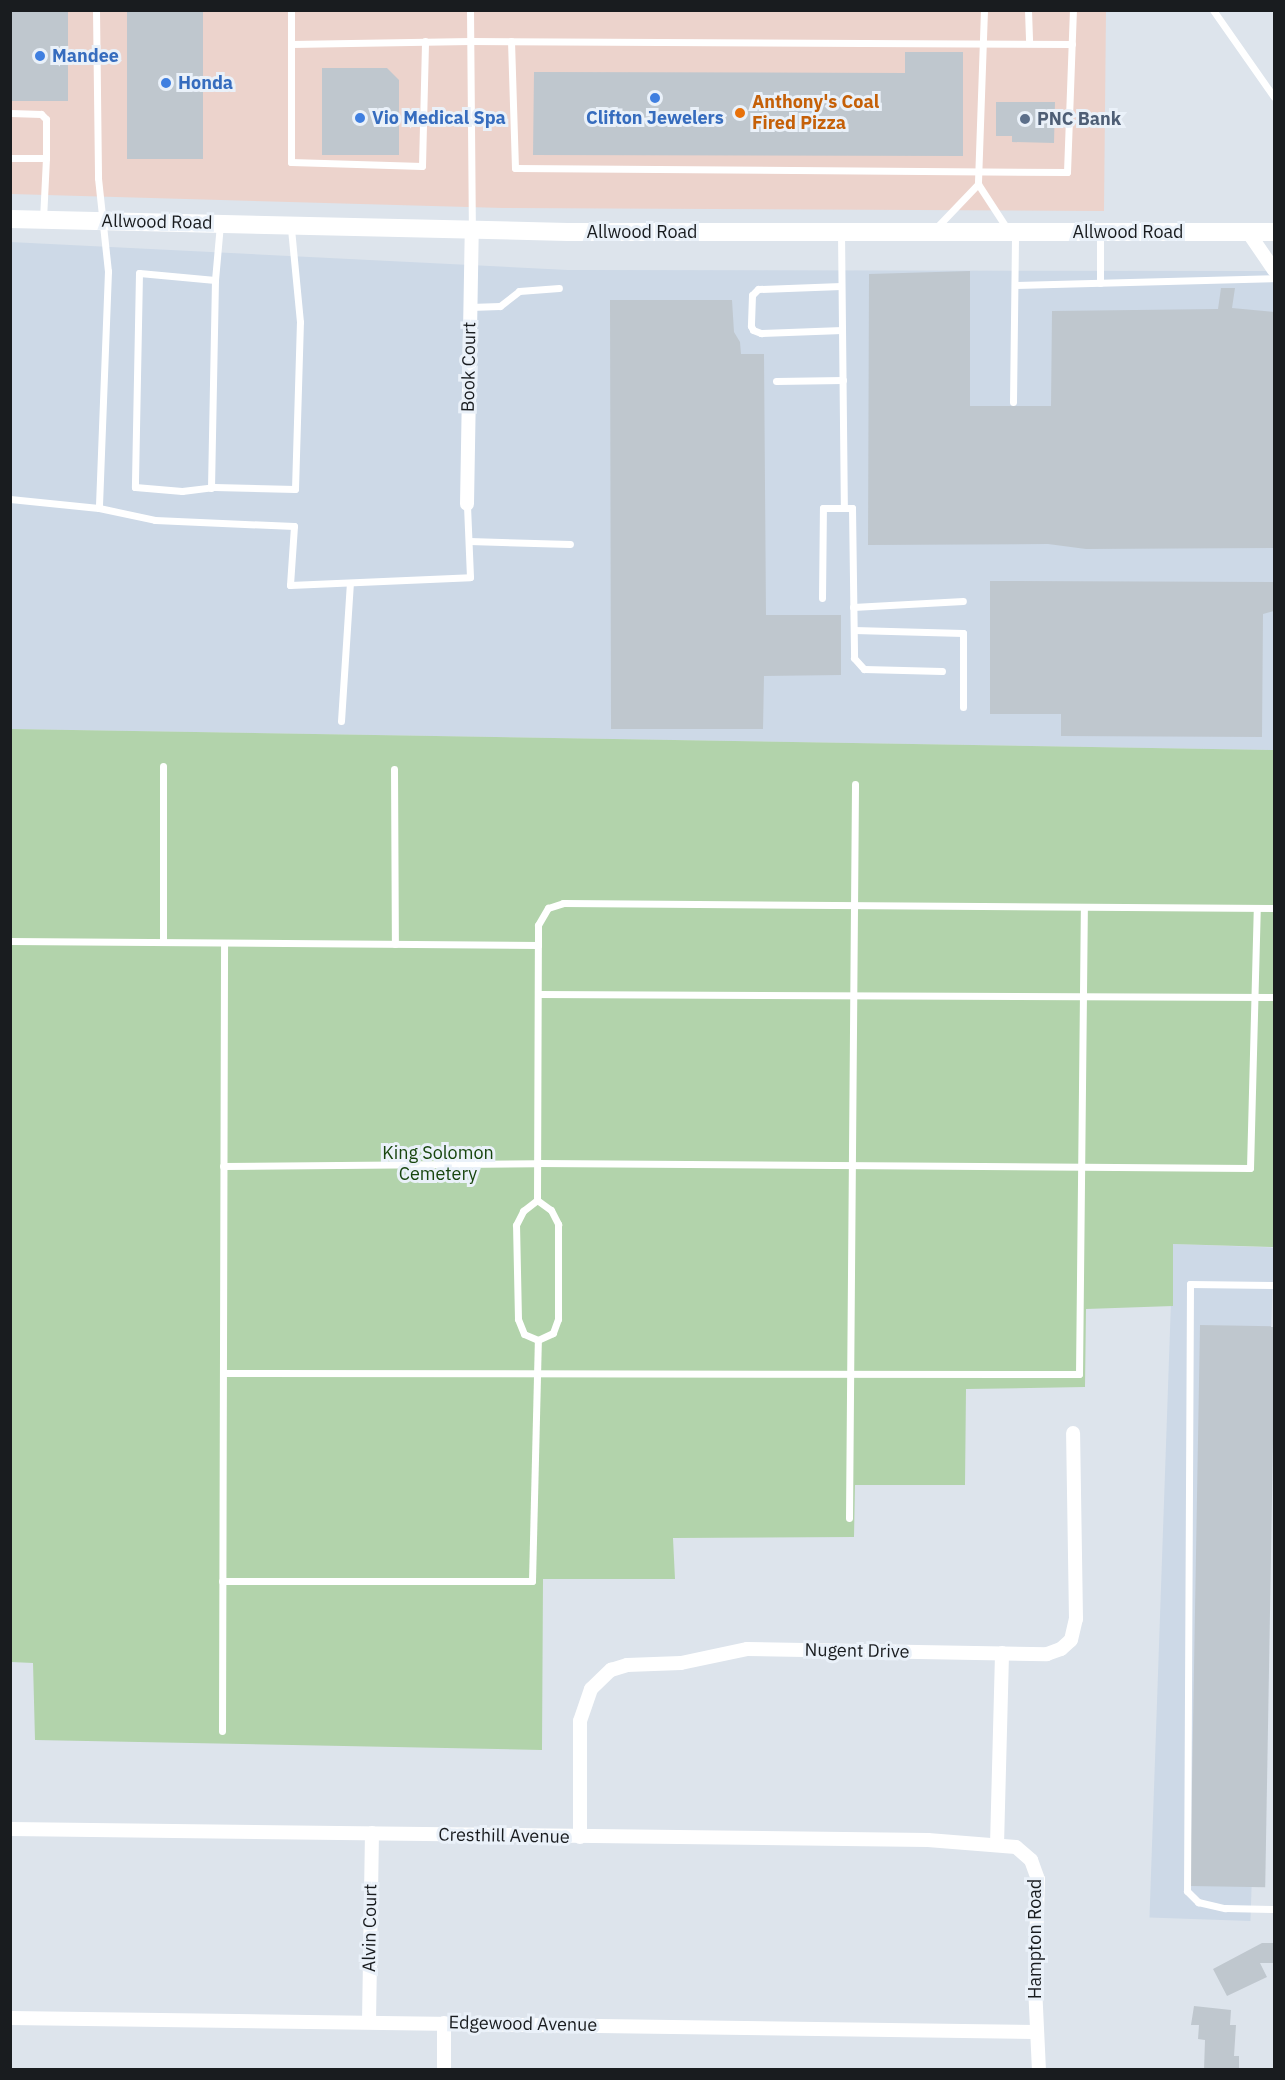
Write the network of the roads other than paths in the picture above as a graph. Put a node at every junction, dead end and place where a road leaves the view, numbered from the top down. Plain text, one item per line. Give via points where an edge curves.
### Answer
1 (96, 10) edge
2 (291, 10) edge
3 (470, 10) edge
4 (984, 10) edge
5 (1028, 10) edge
6 (1073, 10) edge
7 (1213, 10) edge
8 (470, 41) junction
9 (425, 42) junction
10 (511, 42) junction
11 (1029, 43) junction
12 (291, 44) junction
13 (984, 44) junction
14 (1072, 44) junction
15 (1275, 97) edge
16 (10, 113) edge
17 (10, 158) edge
18 (46, 158) junction
19 (979, 170) junction
20 (978, 184) junction
21 (10, 219) edge
22 (43, 219) junction
23 (103, 221) junction
24 (220, 224) junction
25 (291, 225) junction
26 (472, 230) junction
27 (932, 231) junction
28 (841, 232) junction
29 (1012, 232) junction
30 (1100, 232) junction
31 (1248, 232) junction
32 (1275, 232) edge
33 (1275, 270) edge
34 (1275, 278) edge
35 (215, 280) junction
36 (1100, 283) junction
37 (1015, 285) junction
38 (841, 286) junction
39 (559, 288) dead end
40 (470, 307) junction
41 (842, 330) junction
42 (843, 380) junction
43 (776, 381) dead end
44 (1013, 402) dead end
45 (211, 488) junction
46 (10, 499) edge
47 (467, 504) joint
48 (99, 508) junction
49 (844, 508) junction
50 (469, 541) junction
51 (570, 544) dead end
52 (350, 583) junction
53 (822, 598) dead end
54 (963, 601) dead end
55 (853, 608) junction
56 (854, 630) junction
57 (942, 670) dead end
58 (963, 707) dead end
59 (341, 721) dead end
60 (163, 765) dead end
61 (394, 769) dead end
62 (855, 784) dead end
63 (853, 905) junction
64 (1084, 907) junction
65 (1257, 908) junction
66 (1275, 908) edge
67 (10, 941) edge
68 (163, 942) junction
69 (224, 943) junction
70 (395, 944) junction
71 (538, 945) junction
72 (853, 993) junction
73 (538, 994) junction
74 (1083, 996) junction
75 (1275, 997) edge
76 (1254, 998) junction
77 (537, 1163) junction
78 (223, 1166) junction
79 (852, 1167) junction
80 (1081, 1168) junction
81 (537, 1200) junction
82 (1275, 1286) edge
83 (538, 1340) junction
84 (223, 1373) junction
85 (536, 1373) junction
86 (850, 1374) junction
87 (1073, 1433) dead end
88 (849, 1518) dead end
89 (222, 1581) junction
90 (1002, 1653) junction
91 (222, 1731) dead end
92 (10, 1829) edge
93 (372, 1833) junction
94 (580, 1837) junction
95 (997, 1845) junction
96 (1275, 1910) edge
97 (10, 2018) edge
98 (369, 2022) junction
99 (444, 2023) junction
100 (1035, 2032) junction
101 (444, 2070) edge
102 (1039, 2070) edge

1 - 23 lane via 98,178
2 - 12 lane
3 - 8 lane
4 - 13 lane
5 - 11 lane
6 - 14 lane
7 - 15 lane
8 - 9 lane
8 - 10 lane
8 - 26 lane
9 - 12 lane
9 - 12 lane via 422,166 291,162
10 - 13 lane
10 - 19 lane via 515,168
11 - 13 lane
11 - 14 lane
13 - 19 lane
14 - 19 lane via 1067,172
16 - 18 lane via 41,114 46,119
17 - 18 lane
18 - 22 lane
19 - 20 lane
20 - 27 lane
20 - 29 lane
21 - 22 main road, Allwood Road
22 - 23 main road, Allwood Road
23 - 24 main road, Allwood Road
23 - 48 lane via 108,271
24 - 25 main road, Allwood Road
24 - 35 lane
25 - 26 main road, Allwood Road
25 - 45 lane via 300,322 295,489
26 - 28 main road, Allwood Road
26 - 40 street, Book Court
27 - 28 main road, Allwood Road
27 - 29 main road, Allwood Road
28 - 38 lane
29 - 30 main road, Allwood Road
29 - 37 lane
30 - 31 main road, Allwood Road
30 - 36 lane
31 - 32 main road, Allwood Road
31 - 33 street
34 - 36 lane
35 - 45 lane
35 - 45 lane via 139,273 135,487 182,491
36 - 37 lane
37 - 44 lane
38 - 41 lane
38 - 41 lane via 758,289 752,295 752,326 761,333
39 - 40 lane via 519,291 500,306
40 - 47 street, Book Court
41 - 42 lane
42 - 43 lane
42 - 49 lane
46 - 48 lane
47 - 50 lane
48 - 52 lane via 155,520 294,526 290,585
49 - 53 lane via 823,508
49 - 55 lane via 852,508
50 - 51 lane
50 - 52 lane via 470,577
52 - 59 lane
54 - 55 lane
55 - 56 lane
56 - 57 lane via 854,658 864,669
56 - 58 lane via 963,633
60 - 68 lane
61 - 70 lane
62 - 63 lane
63 - 64 lane
63 - 71 lane via 563,903 548,908 538,926
63 - 72 lane
64 - 65 lane
64 - 74 lane
65 - 66 lane
65 - 76 lane
67 - 68 lane
68 - 69 lane
69 - 70 lane
69 - 78 lane
70 - 71 lane
71 - 73 lane
72 - 73 lane
72 - 74 lane
72 - 79 lane
73 - 77 lane
74 - 76 lane
74 - 80 lane
75 - 76 lane
76 - 80 lane via 1250,1168
77 - 78 lane
77 - 79 lane
77 - 81 lane
78 - 84 lane
79 - 80 lane
79 - 86 lane
80 - 86 lane via 1079,1374
81 - 83 lane via 523,1211 516,1225 518,1320 524,1334
81 - 83 lane via 551,1210 558,1224 558,1319 553,1333
82 - 96 lane via 1190,1284 1187,1891 1198,1902 1225,1908
83 - 85 lane
84 - 85 lane
84 - 89 lane
85 - 86 lane
85 - 89 lane via 532,1581
86 - 88 lane
87 - 90 street, Nugent Drive via 1075,1629 1071,1640 1061,1649 1047,1654
89 - 91 lane
90 - 94 street, Nugent Drive via 747,1649 681,1663 627,1665 611,1670 591,1689 580,1721
90 - 95 street
92 - 93 street, Cresthill Avenue
93 - 94 street, Cresthill Avenue
93 - 98 street, Alvin Court
94 - 95 street, Cresthill Avenue via 928,1840
95 - 100 street, Hampton Road via 1016,1847 1031,1860 1038,1879
97 - 98 street, Edgewood Avenue
98 - 99 street, Edgewood Avenue
99 - 100 street, Edgewood Avenue
99 - 101 street
100 - 102 street, Hampton Road

